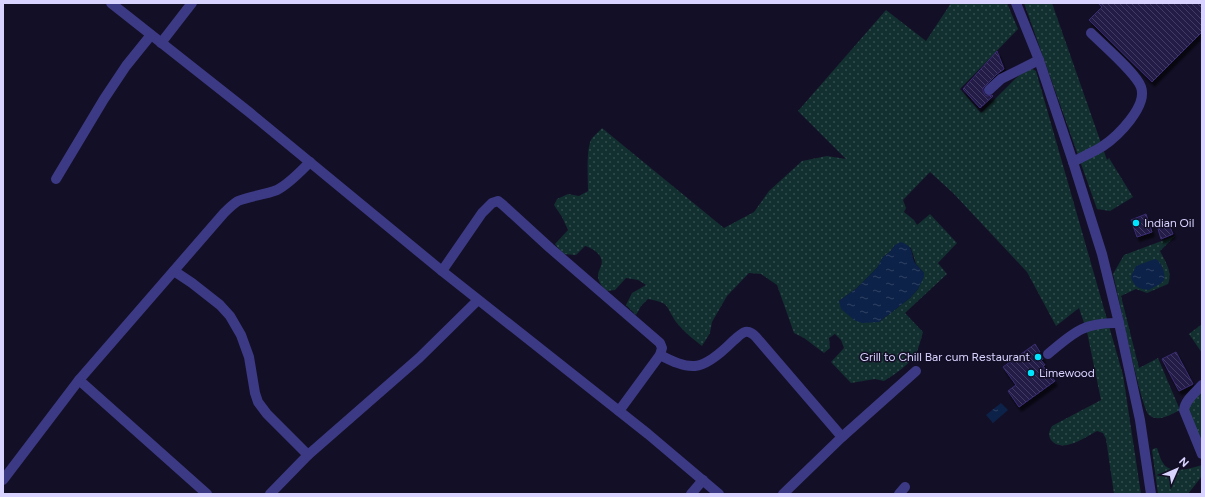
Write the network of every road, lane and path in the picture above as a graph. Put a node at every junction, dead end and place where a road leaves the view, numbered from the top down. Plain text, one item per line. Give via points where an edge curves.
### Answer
1 (111, 3) edge
2 (192, 3) edge
3 (1016, 3) edge
4 (1091, 33) dead end
5 (151, 35) junction
6 (161, 43) junction
7 (1039, 60) junction
8 (989, 90) dead end
9 (1077, 160) junction
10 (310, 162) junction
11 (56, 179) dead end
12 (174, 271) junction
13 (442, 271) junction
14 (478, 300) junction
15 (1119, 323) junction
16 (1048, 354) dead end
17 (660, 355) junction
18 (916, 371) dead end
19 (79, 380) junction
20 (1202, 385) edge
21 (619, 411) junction
22 (842, 437) junction
23 (1202, 454) edge
24 (308, 455) junction
25 (3, 480) edge
26 (703, 480) junction
27 (207, 494) edge
28 (270, 494) edge
29 (691, 494) edge
30 (719, 494) edge
31 (783, 494) edge
32 (1151, 494) edge

1 - 5 street
2 - 6 street
3 - 7 street
4 - 9 street via 1138,80 1143,94 1140,104 1116,135 1103,146
5 - 6 street
5 - 11 street via 104,99
6 - 10 street
7 - 8 street via 999,80
7 - 9 street
9 - 15 street
10 - 12 street via 292,180 278,189 237,202 224,213
10 - 13 street
12 - 19 street
12 - 24 street via 220,305 230,316 249,357 258,402
13 - 14 street
13 - 17 street via 482,213 498,201 660,343
14 - 21 street
14 - 24 street via 419,358
15 - 16 street via 1085,327 1076,331
15 - 32 street via 1140,420
17 - 21 street
17 - 22 street via 684,365 696,366 720,353 740,335 750,332
18 - 22 street
19 - 25 street
19 - 27 street
20 - 23 street via 1184,405 1184,410
21 - 26 street
22 - 31 street
24 - 28 street
26 - 29 street
26 - 30 street

